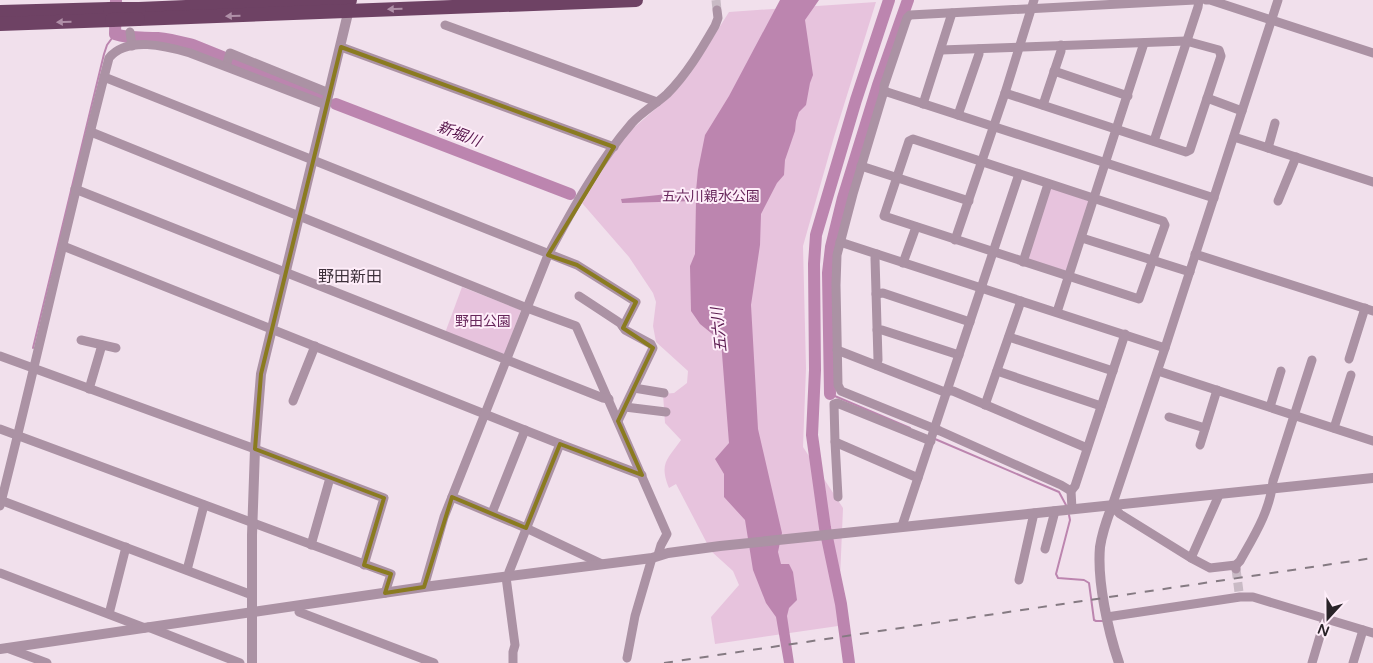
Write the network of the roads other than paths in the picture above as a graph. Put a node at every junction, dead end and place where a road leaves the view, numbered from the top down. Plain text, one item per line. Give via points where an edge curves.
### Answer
1 (636, 0) edge
2 (1195, 0) edge
3 (1199, 0) edge
4 (1206, 0) edge
5 (1278, 0) edge
6 (350, 4) edge
7 (1033, 4) edge
8 (716, 10) tunnel mouth
9 (0, 12) edge
10 (952, 13) junction
11 (111, 15) junction
12 (1272, 21) junction
13 (0, 24) edge
14 (445, 25) dead end
15 (130, 32) dead end
16 (1186, 41) junction
17 (1144, 42) junction
18 (131, 44) junction
19 (1061, 45) junction
20 (341, 47) junction
21 (1020, 47) junction
22 (979, 49) junction
23 (941, 50) junction
24 (1373, 53) edge
25 (226, 66) junction
26 (1054, 71) junction
27 (104, 77) junction
28 (884, 91) junction
29 (329, 93) junction
30 (1005, 93) junction
31 (1128, 96) junction
32 (1207, 98) junction
33 (656, 102) junction
34 (923, 104) junction
35 (326, 105) junction
36 (1042, 105) junction
37 (1242, 111) junction
38 (958, 115) junction
39 (1275, 123) dead end
40 (994, 127) junction
41 (1117, 129) junction
42 (91, 132) junction
43 (1234, 137) junction
44 (1154, 141) junction
45 (614, 147) junction
46 (1268, 148) junction
47 (1296, 157) junction
48 (313, 161) junction
49 (982, 162) junction
50 (1106, 163) junction
51 (861, 166) junction
52 (1019, 174) junction
53 (897, 178) junction
54 (1373, 182) edge
55 (1048, 184) junction
56 (75, 189) junction
57 (1214, 198) junction
58 (1094, 199) junction
59 (969, 201) junction
60 (1278, 201) dead end
61 (300, 217) junction
62 (916, 227) junction
63 (1082, 238) junction
64 (955, 240) junction
65 (840, 242) junction
66 (63, 246) junction
67 (994, 252) junction
68 (877, 254) junction
69 (1195, 254) junction
70 (548, 255) junction
71 (1153, 261) junction
72 (1023, 262) junction
73 (903, 263) junction
74 (1190, 272) junction
75 (285, 273) junction
76 (1069, 277) junction
77 (982, 288) junction
78 (876, 294) junction
79 (580, 296) dead end
80 (1021, 301) junction
81 (527, 308) junction
82 (1369, 310) edge
83 (1057, 312) junction
84 (970, 322) junction
85 (623, 327) junction
86 (271, 328) junction
87 (877, 330) junction
88 (1125, 334) junction
89 (1009, 337) junction
90 (82, 340) dead end
91 (102, 345) junction
92 (315, 346) junction
93 (116, 348) dead end
94 (1165, 348) junction
95 (837, 350) junction
96 (959, 355) junction
97 (0, 356) edge
98 (506, 360) junction
99 (1312, 360) dead end
100 (1348, 360) dead end
101 (876, 365) junction
102 (34, 369) junction
103 (997, 371) junction
104 (1113, 371) junction
105 (1158, 371) junction
106 (1281, 371) dead end
107 (1351, 375) dead end
108 (634, 388) junction
109 (90, 389) junction
110 (1217, 390) junction
111 (947, 391) junction
112 (664, 393) dead end
113 (609, 399) junction
114 (293, 402) dead end
115 (985, 405) junction
116 (1101, 406) junction
117 (625, 407) junction
118 (1270, 407) junction
119 (666, 412) dead end
120 (485, 414) junction
121 (1294, 415) junction
122 (1170, 417) dead end
123 (618, 421) junction
124 (1205, 428) junction
125 (1334, 428) junction
126 (0, 429) edge
127 (935, 429) junction
128 (525, 430) junction
129 (17, 435) junction
130 (1373, 441) edge
131 (835, 442) junction
132 (931, 442) junction
133 (560, 444) junction
134 (1200, 445) dead end
135 (1087, 448) junction
136 (255, 449) junction
137 (642, 475) junction
138 (330, 478) junction
139 (918, 478) junction
140 (1373, 478) edge
141 (1272, 488) junction
142 (1071, 491) junction
143 (1219, 495) junction
144 (452, 497) junction
145 (838, 497) dead end
146 (0, 502) edge
147 (204, 505) junction
148 (1112, 506) junction
149 (1072, 509) junction
150 (1054, 511) junction
151 (492, 513) junction
152 (1034, 513) junction
153 (253, 523) junction
154 (902, 526) junction
155 (526, 528) junction
156 (311, 545) junction
157 (126, 547) junction
158 (1045, 549) dead end
159 (655, 557) junction
160 (1191, 558) junction
161 (602, 564) junction
162 (364, 565) junction
163 (187, 570) junction
164 (0, 573) edge
165 (508, 577) junction
166 (1019, 580) dead end
167 (424, 587) junction
168 (385, 594) junction
169 (252, 595) junction
170 (252, 612) junction
171 (299, 612) dead end
172 (109, 614) junction
173 (1106, 617) junction
174 (1324, 619) junction
175 (147, 628) junction
176 (1370, 631) edge
177 (4, 648) edge
178 (627, 658) dead end
179 (48, 663) edge
180 (240, 663) edge
181 (252, 663) edge
182 (434, 663) edge
183 (513, 663) edge
184 (1119, 663) edge
185 (1312, 663) edge
186 (1353, 663) edge

1 -> 6 highway
2 - 7 street
3 - 16 street
4 - 12 street
5 - 12 street
6 - 11 highway, bridge
6 - 20 street
7 - 10 street
7 - 21 street
8 - 33 street via 715,26 694,62
9 - 11 highway
10 - 23 street
10 - 28 street via 907,18
11 -> 13 highway
12 - 24 street
12 - 37 street
14 - 33 street
15 - 18 street
16 - 17 street
16 - 32 street via 1220,50 1221,56
16 - 44 street
17 - 19 street
17 - 31 street
18 - 25 street via 173,48
18 - 27 street via 115,51 109,58
19 - 21 street
19 - 26 street
20 - 29 street
20 - 45 street
21 - 22 street
21 - 30 street
22 - 23 street
22 - 38 street
23 - 34 street
25 - 29 street via 230,53
25 - 35 street
26 - 31 street
26 - 36 street
27 - 42 street
27 - 48 street
28 - 34 street
28 - 51 street
29 - 35 street
30 - 36 street
30 - 40 street
31 - 41 street
32 - 37 street
32 - 44 street via 1190,150 1186,152
33 - 45 street via 633,122
34 - 38 street
35 - 48 street
36 - 41 street
37 - 43 street
38 - 40 street
39 - 46 street
40 - 49 street
40 - 50 street
41 - 44 street
41 - 50 street
42 - 56 street
42 - 61 street
43 - 46 street
43 - 57 street
45 - 70 street
46 - 47 street
47 - 54 street
47 - 60 street
48 - 61 street
48 - 70 street
49 - 52 street
49 - 53 street via 913,139 909,141
49 - 59 street
50 - 57 street
50 - 58 street
51 - 53 street
51 - 65 street
52 - 55 street
52 - 67 street
53 - 59 street
53 - 62 street via 884,216
55 - 58 street
55 - 72 street
56 - 66 street
56 - 75 street
57 - 69 street
58 - 63 street
58 - 71 street via 1162,221 1165,225
59 - 64 street
61 - 75 street
61 - 81 street
62 - 64 street
62 - 73 street
63 - 71 street
63 - 76 street
64 - 67 street
65 - 68 street
65 - 95 street via 836,285
66 - 86 street
66 - 102 street
67 - 72 street
67 - 77 street
68 - 73 street
68 - 78 street
69 - 74 street
69 - 82 street
70 - 81 street
70 - 85 street via 577,265 636,302
71 - 74 street
71 - 76 street via 1139,300
72 - 76 street
73 - 77 street
74 - 94 street
75 - 86 street
75 - 98 street
76 - 83 street
77 - 80 street
77 - 84 street
78 - 84 street via 883,293
78 - 87 street
79 - 85 street
80 - 83 street
80 - 89 street
81 - 98 street
81 - 113 street via 576,326
82 - 100 street
83 - 88 street
84 - 96 street
85 - 108 street via 653,348
86 - 92 street
86 - 136 street via 261,374
87 - 96 street
87 - 101 street
88 - 94 street
88 - 104 street
89 - 103 street
89 - 104 street
90 - 91 street
91 - 93 street
91 - 109 street
92 - 114 street
92 - 120 street
94 - 105 street
95 - 101 street
95 - 127 street via 841,391
96 - 111 street
97 - 102 street
98 - 113 street
98 - 120 street
99 - 121 street
101 - 111 street
102 - 109 street
102 - 129 street
103 - 115 street
103 - 116 street
104 - 116 street
105 - 110 street
105 - 148 street
106 - 118 street
107 - 125 street
108 - 112 street
108 - 117 street
109 - 136 street
110 - 118 street
110 - 124 street
111 - 115 street
111 - 127 street
113 - 123 street
115 - 135 street
116 - 135 street
117 - 119 street
117 - 123 street
118 - 121 street
120 - 128 street
120 - 144 street
121 - 125 street
121 - 141 street
122 - 124 street
123 - 137 street
124 - 134 street
125 - 130 street
126 - 129 street
127 - 132 street
127 - 142 street
128 - 133 street
128 - 151 street
129 - 146 street
129 - 147 street
131 - 132 street via 834,404 837,403
131 - 139 street
131 - 145 street
132 - 139 street
133 - 137 street
133 - 155 street
135 - 142 street
136 - 138 street
136 - 153 street
137 - 159 street via 667,534
138 - 156 street
138 - 162 street via 384,498
139 - 154 street
140 - 141 street
141 - 143 street
141 - 160 street via 1272,498 1261,524 1236,567 1210,568
142 - 149 street
143 - 148 street
143 - 160 street
144 - 151 street
144 - 167 street
146 - 157 street
147 - 153 street
147 - 163 street
148 - 149 street
148 - 160 street
148 - 173 street via 1100,547
149 - 150 street
150 - 152 street
150 - 158 street
151 - 155 street
152 - 154 street
152 - 166 street
153 - 156 street
153 - 169 street
154 - 159 street via 720,546
155 - 161 street
155 - 165 street
156 - 162 street
157 - 163 street
157 - 172 street
159 - 161 street
159 - 178 street via 635,616
161 - 165 street
162 - 168 street via 391,574
163 - 169 street
164 - 172 street
165 - 167 street
165 - 183 street via 516,645 512,652
167 - 168 street
168 - 170 street
169 - 170 street
170 - 175 street
170 - 181 street
171 - 182 street
172 - 175 street
173 - 174 street via 1240,595
173 - 184 street
174 - 176 street
174 - 185 street
175 - 177 street
175 - 180 street
176 - 186 street
177 - 179 street

